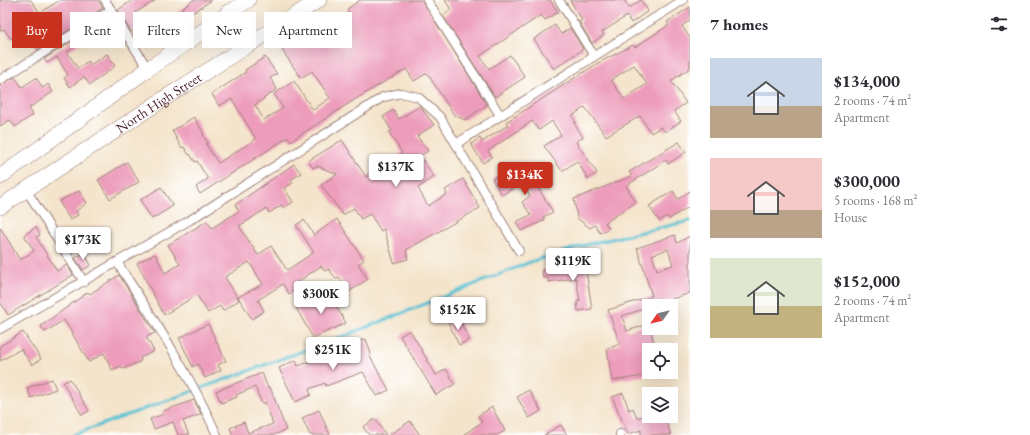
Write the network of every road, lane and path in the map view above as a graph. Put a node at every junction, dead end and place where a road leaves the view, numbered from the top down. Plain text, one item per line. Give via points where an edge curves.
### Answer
1 (105, 0) edge
2 (248, 0) edge
3 (316, 0) edge
4 (427, 0) edge
5 (558, 0) edge
6 (683, 0) edge
7 (670, 3) edge
8 (111, 10) junction
9 (228, 12) edge
10 (202, 31) edge
11 (256, 40) edge
12 (244, 48) edge
13 (594, 56) junction
14 (148, 69) junction
15 (0, 80) edge
16 (500, 115) junction
17 (456, 144) junction
18 (0, 177) edge
19 (27, 191) junction
20 (0, 207) edge
21 (519, 251) dead end
22 (118, 262) junction
23 (84, 282) junction
24 (0, 329) edge
25 (217, 435) edge

1 - 8 street
2 - 9 highway
3 - 11 highway, North High Street
4 - 16 street
5 - 13 street
6 - 7 street
7 - 13 street
8 - 14 street
8 - 15 street
10 - 14 highway
12 - 19 highway, North High Street
13 - 16 street
14 - 18 highway
16 - 17 street
17 - 21 street
17 - 22 street via 440,117 418,97 401,93 382,97 190,220
19 - 20 highway, North High Street
19 - 23 street
22 - 23 street
22 - 25 street via 201,398
23 - 24 street

